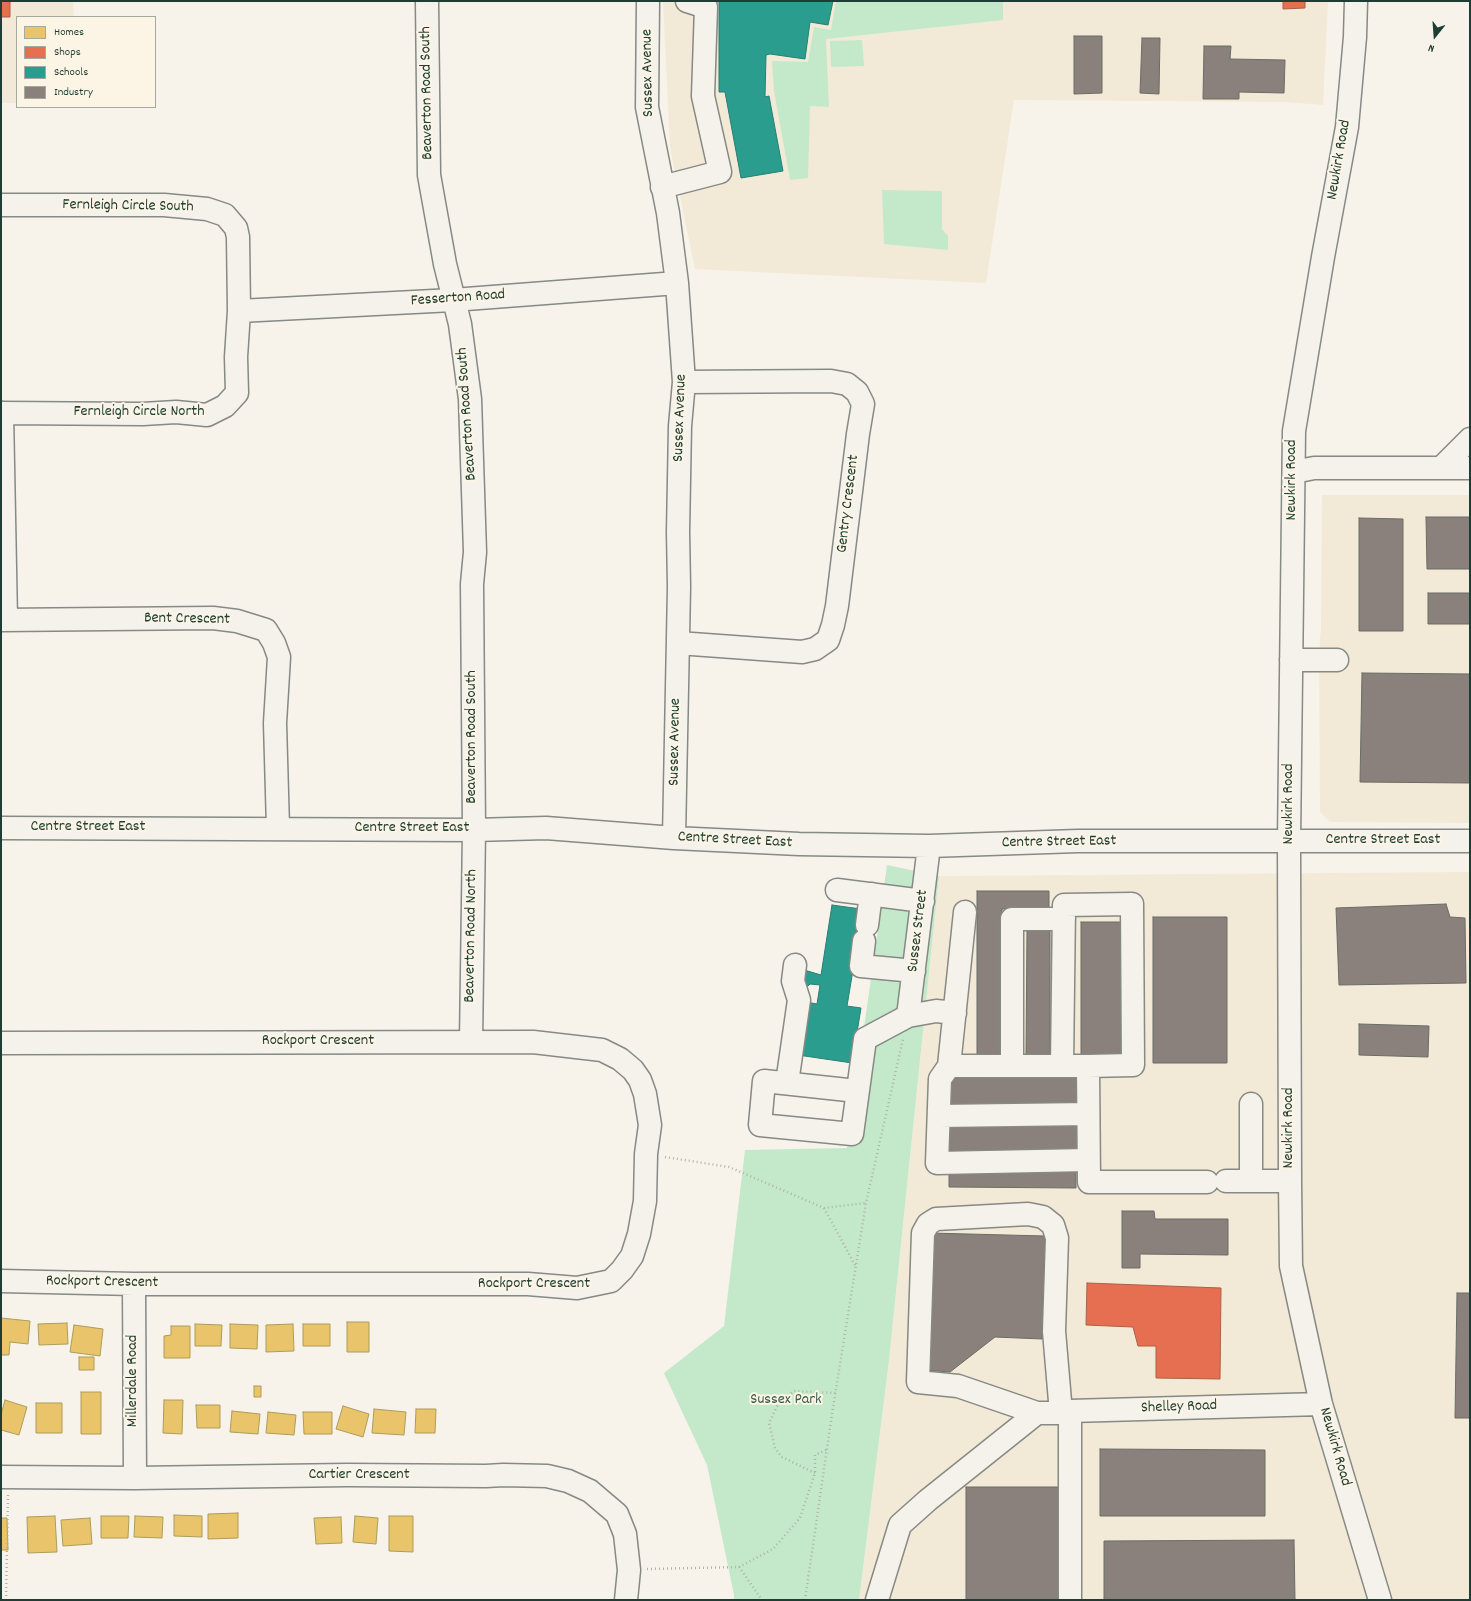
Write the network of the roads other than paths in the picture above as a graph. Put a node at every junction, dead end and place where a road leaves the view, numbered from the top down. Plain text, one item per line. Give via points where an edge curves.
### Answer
1 (427, 1) edge
2 (648, 1) edge
3 (687, 1) edge
4 (1356, 1) edge
5 (662, 186) junction
6 (1, 205) edge
7 (677, 283) junction
8 (453, 300) junction
9 (238, 311) junction
10 (684, 382) junction
11 (2, 412) edge
12 (1470, 439) edge
13 (1441, 468) junction
14 (1470, 468) edge
15 (1294, 472) junction
16 (4, 620) edge
17 (678, 643) junction
18 (1291, 660) junction
19 (1337, 660) dead end
20 (1, 828) edge
21 (278, 828) junction
22 (474, 830) junction
23 (674, 838) junction
24 (1289, 841) junction
25 (1470, 841) edge
26 (929, 846) junction
27 (837, 890) dead end
28 (871, 894) junction
29 (923, 901) junction
30 (966, 912) dead end
31 (1064, 919) junction
32 (795, 965) dead end
33 (914, 972) junction
34 (955, 1013) junction
35 (908, 1016) junction
36 (471, 1042) junction
37 (1, 1043) edge
38 (950, 1066) junction
39 (1012, 1066) junction
40 (1062, 1066) junction
41 (1088, 1066) junction
42 (787, 1083) junction
43 (857, 1091) junction
44 (1251, 1104) dead end
45 (1088, 1114) junction
46 (939, 1116) junction
47 (1088, 1160) junction
48 (1252, 1181) junction
49 (1290, 1181) junction
50 (1, 1281) edge
51 (134, 1284) junction
52 (1321, 1404) junction
53 (1065, 1412) junction
54 (1037, 1413) junction
55 (5, 1477) edge
56 (135, 1478) junction
57 (626, 1600) edge
58 (877, 1600) edge
59 (1070, 1600) edge
60 (1380, 1600) edge

1 - 8 street, Beaverton Road South via 429,175
2 - 5 street, Sussex Avenue via 647,107
3 - 5 street via 706,7 703,96 720,172
4 - 15 street, Newkirk Road via 1347,127 1294,431
5 - 7 street, Sussex Avenue
6 - 9 street, Fernleigh Circle South via 164,205 207,209 225,215 236,228 238,237
7 - 8 street, Fesserton Road
7 - 10 street, Sussex Avenue
8 - 9 street, Fesserton Road
8 - 22 street, Beaverton Road South via 460,324 470,399 474,487
9 - 11 street, Fernleigh Circle North via 237,393 225,406 207,415 176,412
10 - 17 street, Sussex Avenue via 680,426
10 - 17 street, Gentry Crescent via 831,381 848,384 857,392 863,404 837,606 828,640 815,649 802,652
11 - 16 street
12 - 13 street
13 - 14 street
13 - 15 street via 1314,468
15 - 18 street, Newkirk Road
16 - 21 street, Bent Crescent via 213,618 237,621 266,630 279,657 275,723
17 - 23 street, Sussex Avenue
18 - 19 street
18 - 24 street, Newkirk Road
20 - 21 street, Centre Street East
21 - 22 street, Centre Street East
22 - 23 street, Centre Street East via 546,828
22 - 36 street, Beaverton Road North
23 - 26 street, Centre Street East via 799,844
24 - 25 street, Centre Street East
24 - 26 street, Centre Street East via 1078,841
24 - 49 street, Newkirk Road
26 - 29 street, Sussex Street
27 - 28 street
28 - 29 street
28 - 33 street via 861,966
29 - 33 street, Sussex Street
30 - 34 street
31 - 39 street via 1012,919
31 - 40 street
31 - 41 street via 1064,905 1132,904 1132,1065
32 - 42 street via 793,981 799,1000
33 - 35 street, Sussex Street
34 - 35 street via 936,1011
34 - 38 street
35 - 43 street via 865,1039
36 - 37 street, Rockport Crescent
36 - 51 street, Rockport Crescent via 533,1042 602,1050 620,1058 640,1080 650,1125 646,1154 645,1201 632,1256 611,1282 577,1288 528,1284
38 - 39 street
38 - 46 street via 940,1079
39 - 40 street
40 - 41 street
41 - 45 street
42 - 43 street
42 - 43 street via 764,1081 760,1125 852,1134
44 - 48 street
45 - 46 street
45 - 47 street
46 - 47 street via 937,1163
47 - 48 street via 1088,1182
48 - 49 street
49 - 52 street, Newkirk Road via 1291,1266
50 - 51 street, Rockport Crescent
51 - 56 street, Millerdale Road
52 - 53 street, Shelley Road
52 - 60 street, Newkirk Road
53 - 54 street, Shelley Road
53 - 54 street via 1054,1331 1056,1238 1053,1225 1043,1217 1028,1214 936,1219 928,1224 923,1234 918,1382 958,1386
53 - 59 street
54 - 58 street via 900,1525
55 - 56 street, Cartier Crescent
56 - 57 street, Cartier Crescent via 504,1474 548,1476 568,1481 590,1491 617,1514 625,1534 629,1570

